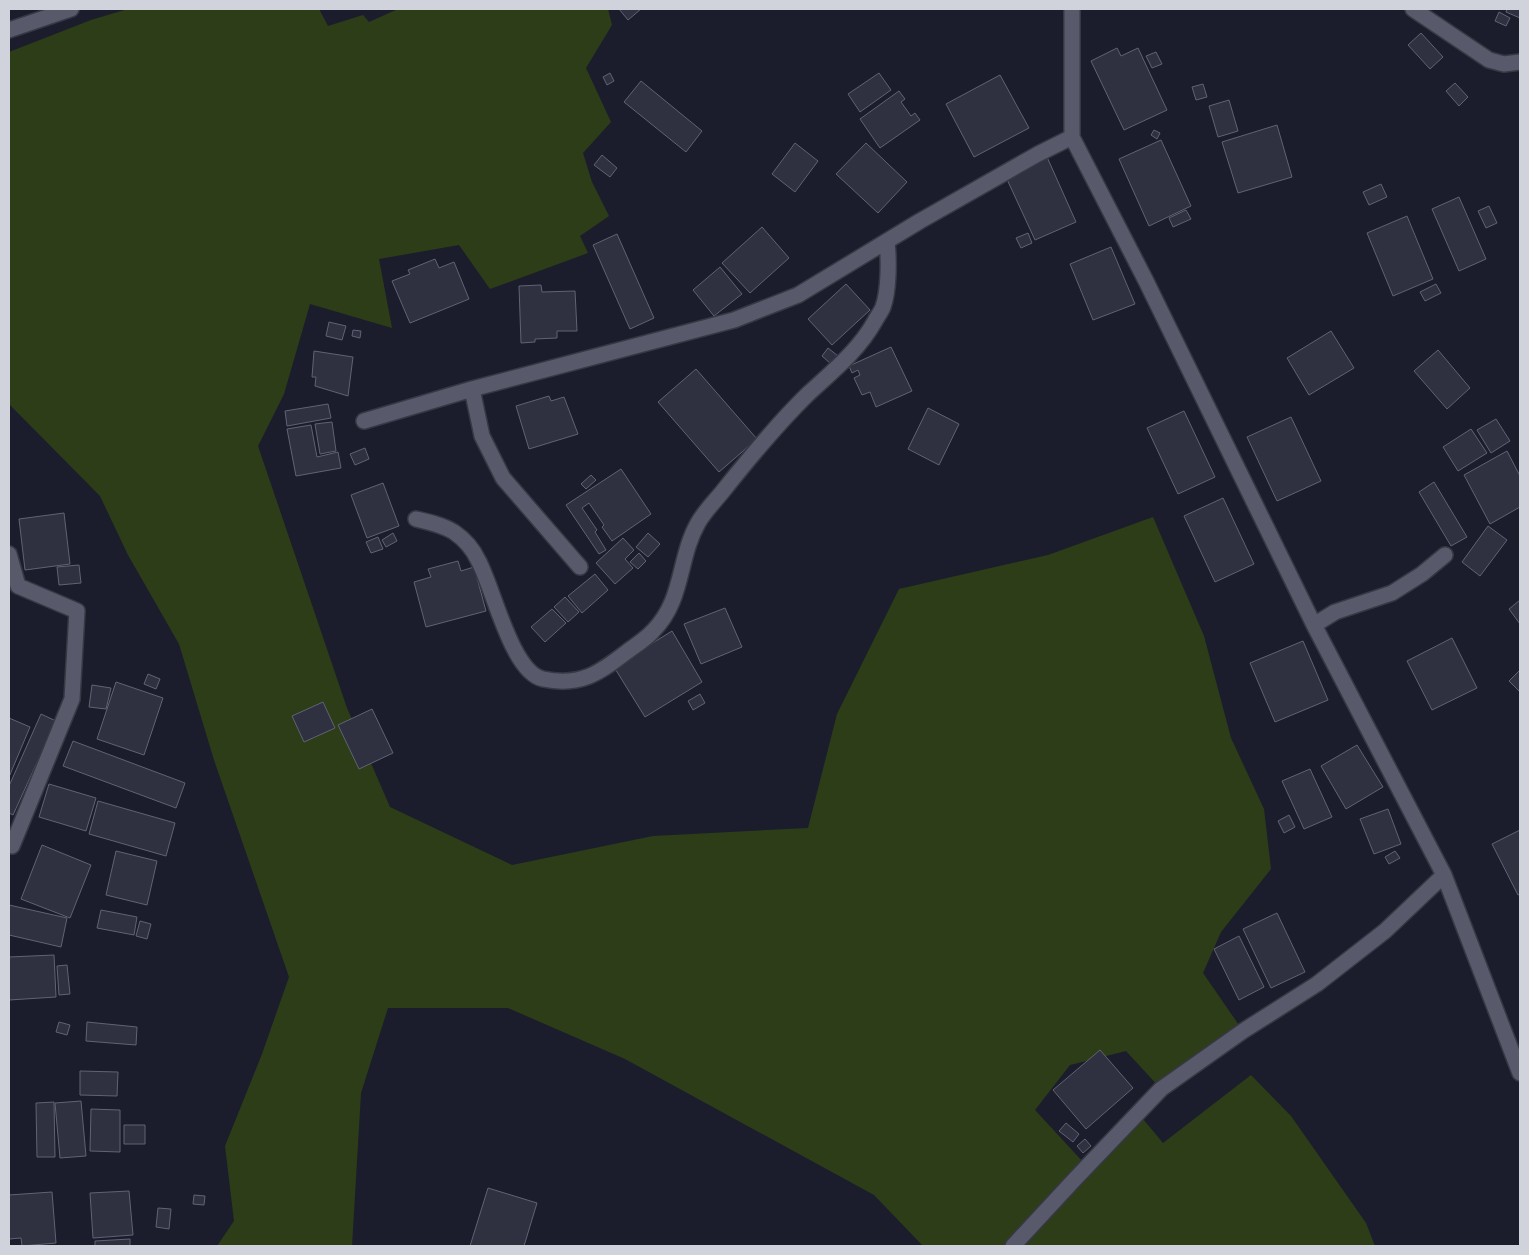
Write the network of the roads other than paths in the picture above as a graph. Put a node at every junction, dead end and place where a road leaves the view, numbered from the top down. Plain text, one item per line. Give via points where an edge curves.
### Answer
1 (71, 9) edge
2 (1072, 9) edge
3 (1413, 9) edge
4 (9, 30) edge
5 (1520, 62) edge
6 (1072, 137) junction
7 (887, 242) junction
8 (472, 389) junction
9 (364, 420) dead end
10 (416, 519) dead end
11 (9, 554) edge
12 (1445, 555) dead end
13 (580, 568) dead end
14 (1314, 625) junction
15 (9, 845) edge
16 (1444, 875) junction
17 (1520, 1073) edge
18 (1013, 1246) edge

1 - 4 street
2 - 6 street
3 - 5 street via 1489,60 1504,64
6 - 7 street
6 - 14 street
7 - 8 street via 798,295 734,320
7 - 10 street via 887,284 883,307 866,336 774,431 698,522 665,619 652,633 603,670 585,679 561,682 539,678 526,667 509,639 486,577 468,546 454,532
8 - 9 street
8 - 13 street via 482,436 503,478
11 - 15 street via 18,586 78,612 72,699 12,846
12 - 14 street via 1392,593 1335,612
14 - 16 street
16 - 17 street
16 - 18 street via 1385,931 1317,984 1161,1089

